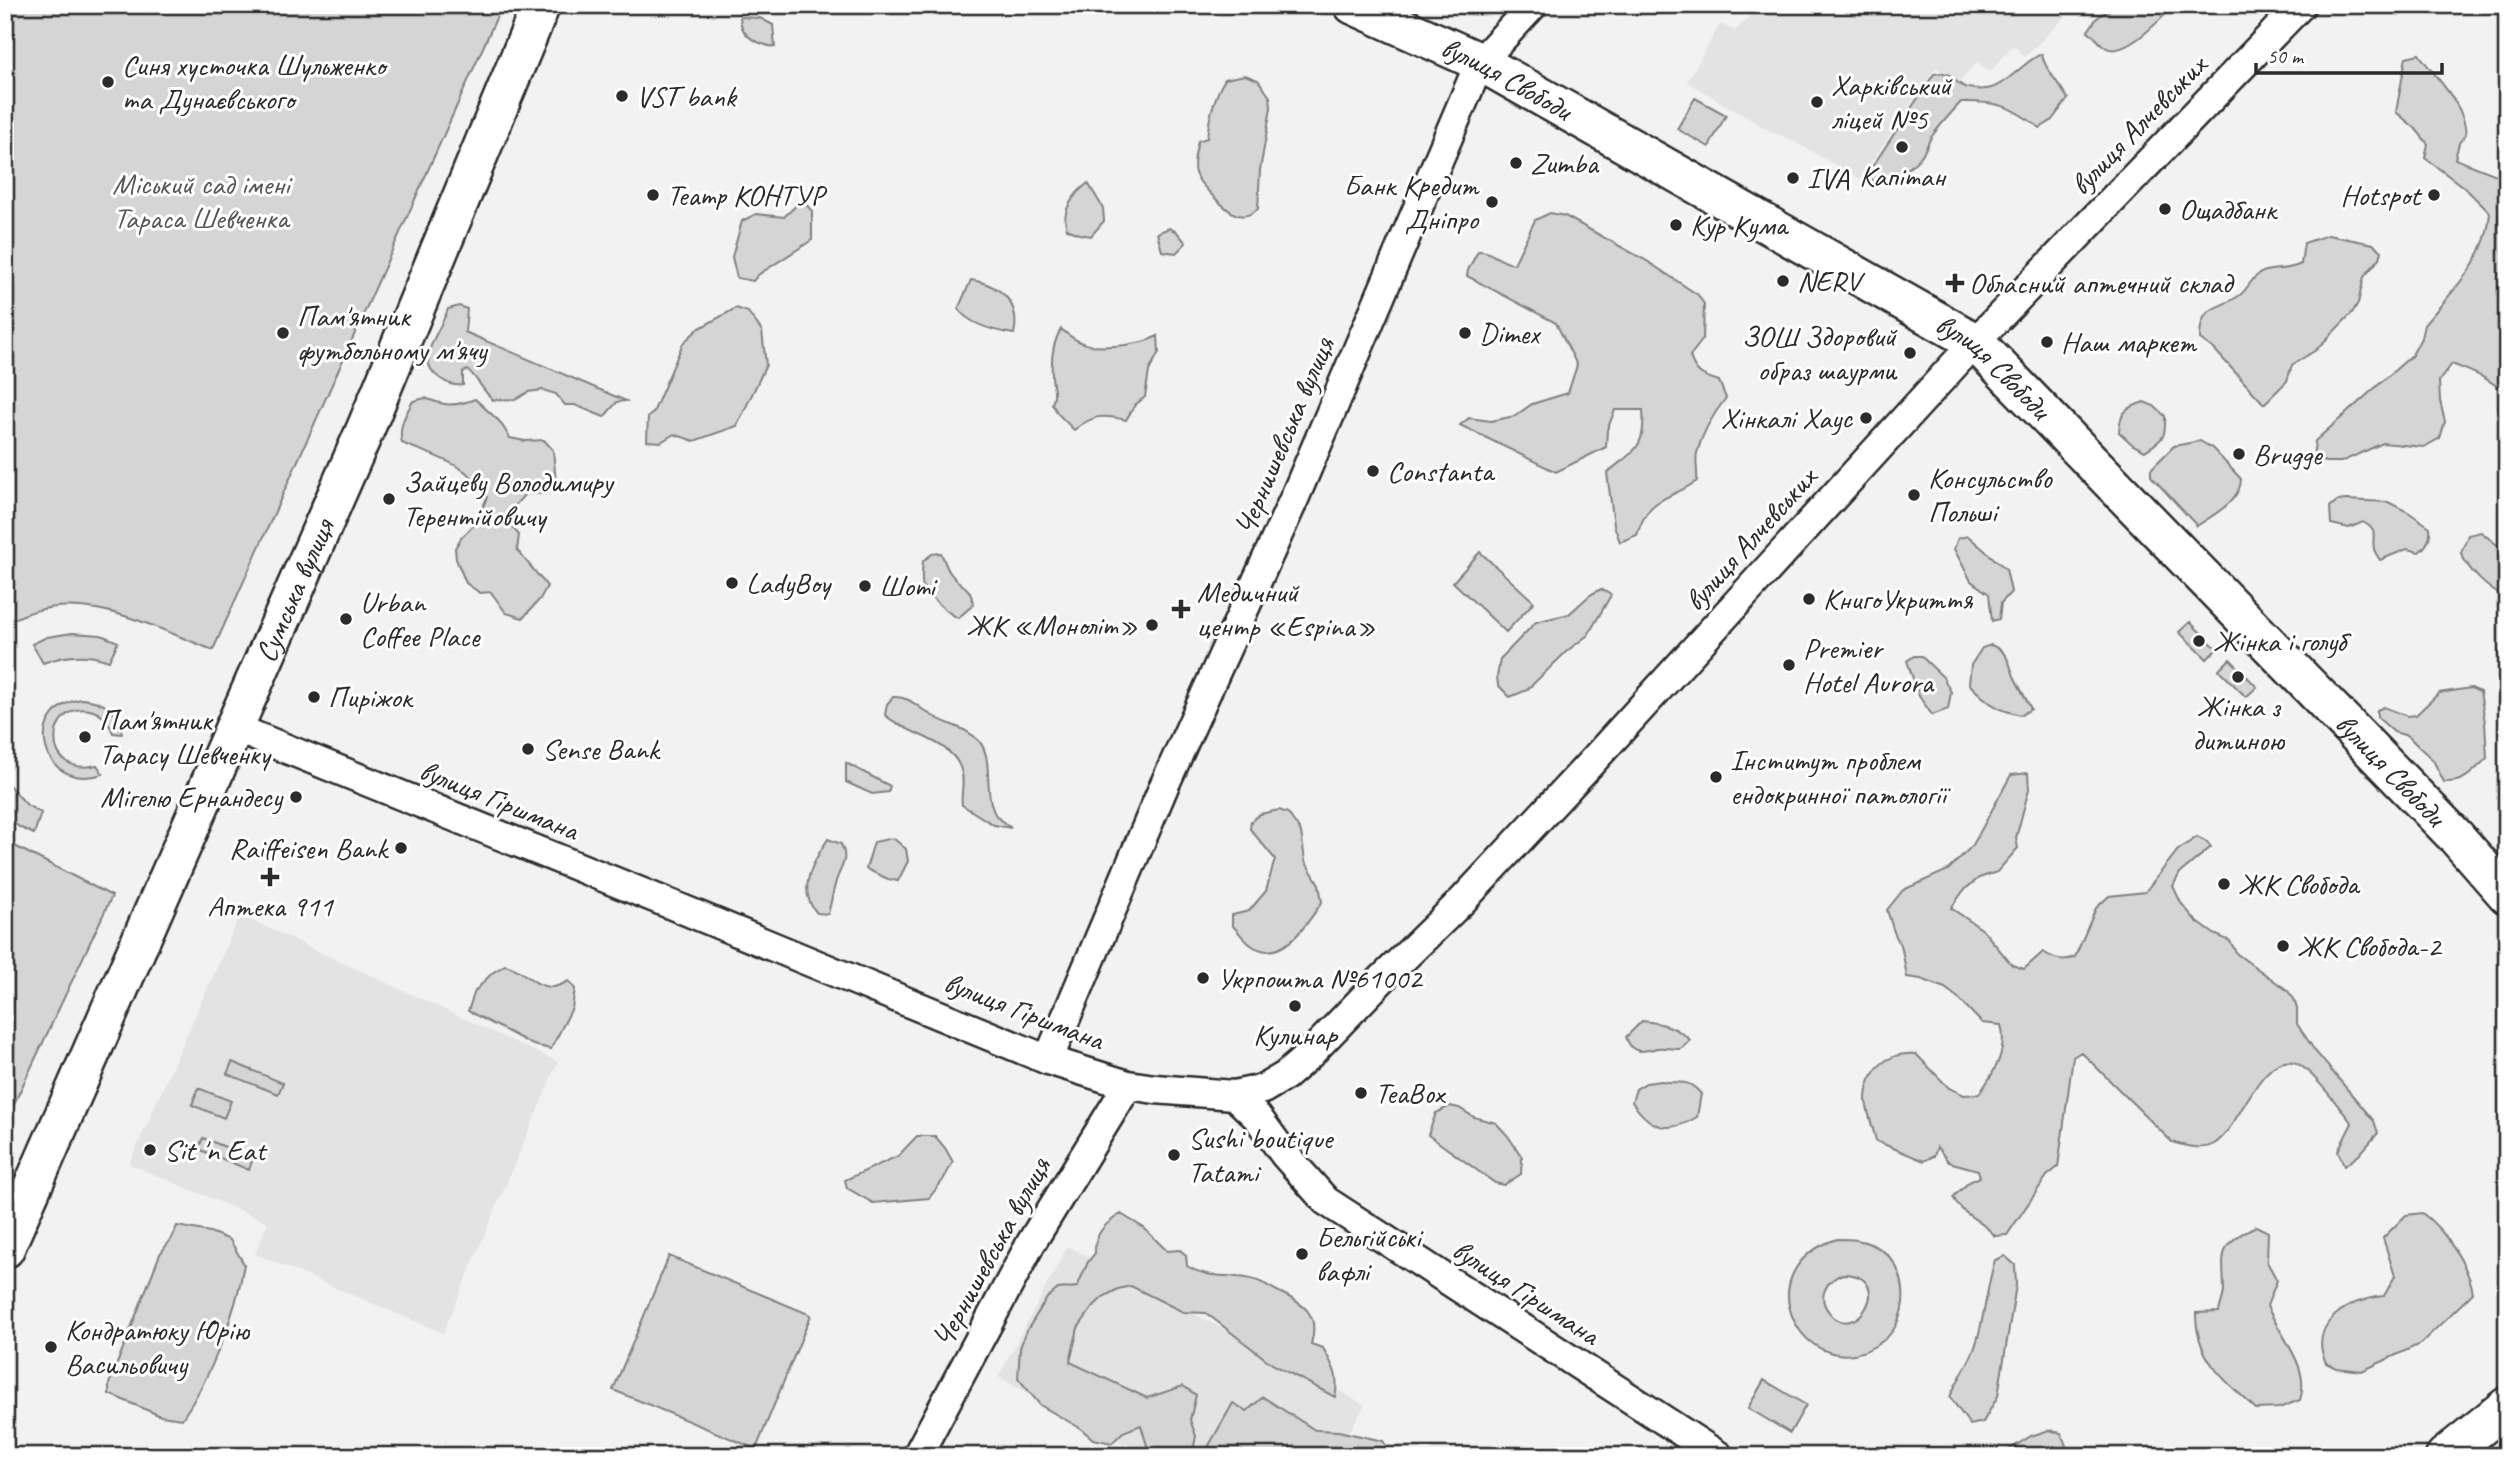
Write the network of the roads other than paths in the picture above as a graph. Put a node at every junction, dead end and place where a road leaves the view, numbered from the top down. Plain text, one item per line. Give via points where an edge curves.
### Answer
1 (541, 5) edge
2 (1353, 5) edge
3 (1533, 5) edge
4 (2301, 5) edge
5 (1480, 62) junction
6 (1975, 342) junction
7 (235, 728) junction
8 (2507, 895) edge
9 (1048, 1060) junction
10 (1128, 1084) junction
11 (1234, 1095) junction
12 (5, 1249) edge
13 (2507, 1405) edge
14 (917, 1456) edge
15 (1719, 1456) edge
16 (2445, 1456) edge

1 - 7 main road, Сумська вулиця via 365,430
2 - 5 main road, вулиця Свободи
3 - 5 street, Чернишевська вулиця
4 - 6 street, вулиця Алчевських
5 - 6 main road, вулиця Свободи
5 - 9 street, Чернишевська вулиця
6 - 8 main road, вулиця Свободи
6 - 11 street, вулиця Алчевських via 1462,901 1285,1076 1263,1089
7 - 9 street, вулиця Гіршмана
7 - 12 main road, Сумська вулиця
9 - 10 street, вулиця Гіршмана
10 - 11 street, вулиця Гіршмана
10 - 14 street, Чернишевська вулиця via 1031,1243
11 - 15 street, вулиця Гіршмана via 1326,1200
13 - 16 main road

